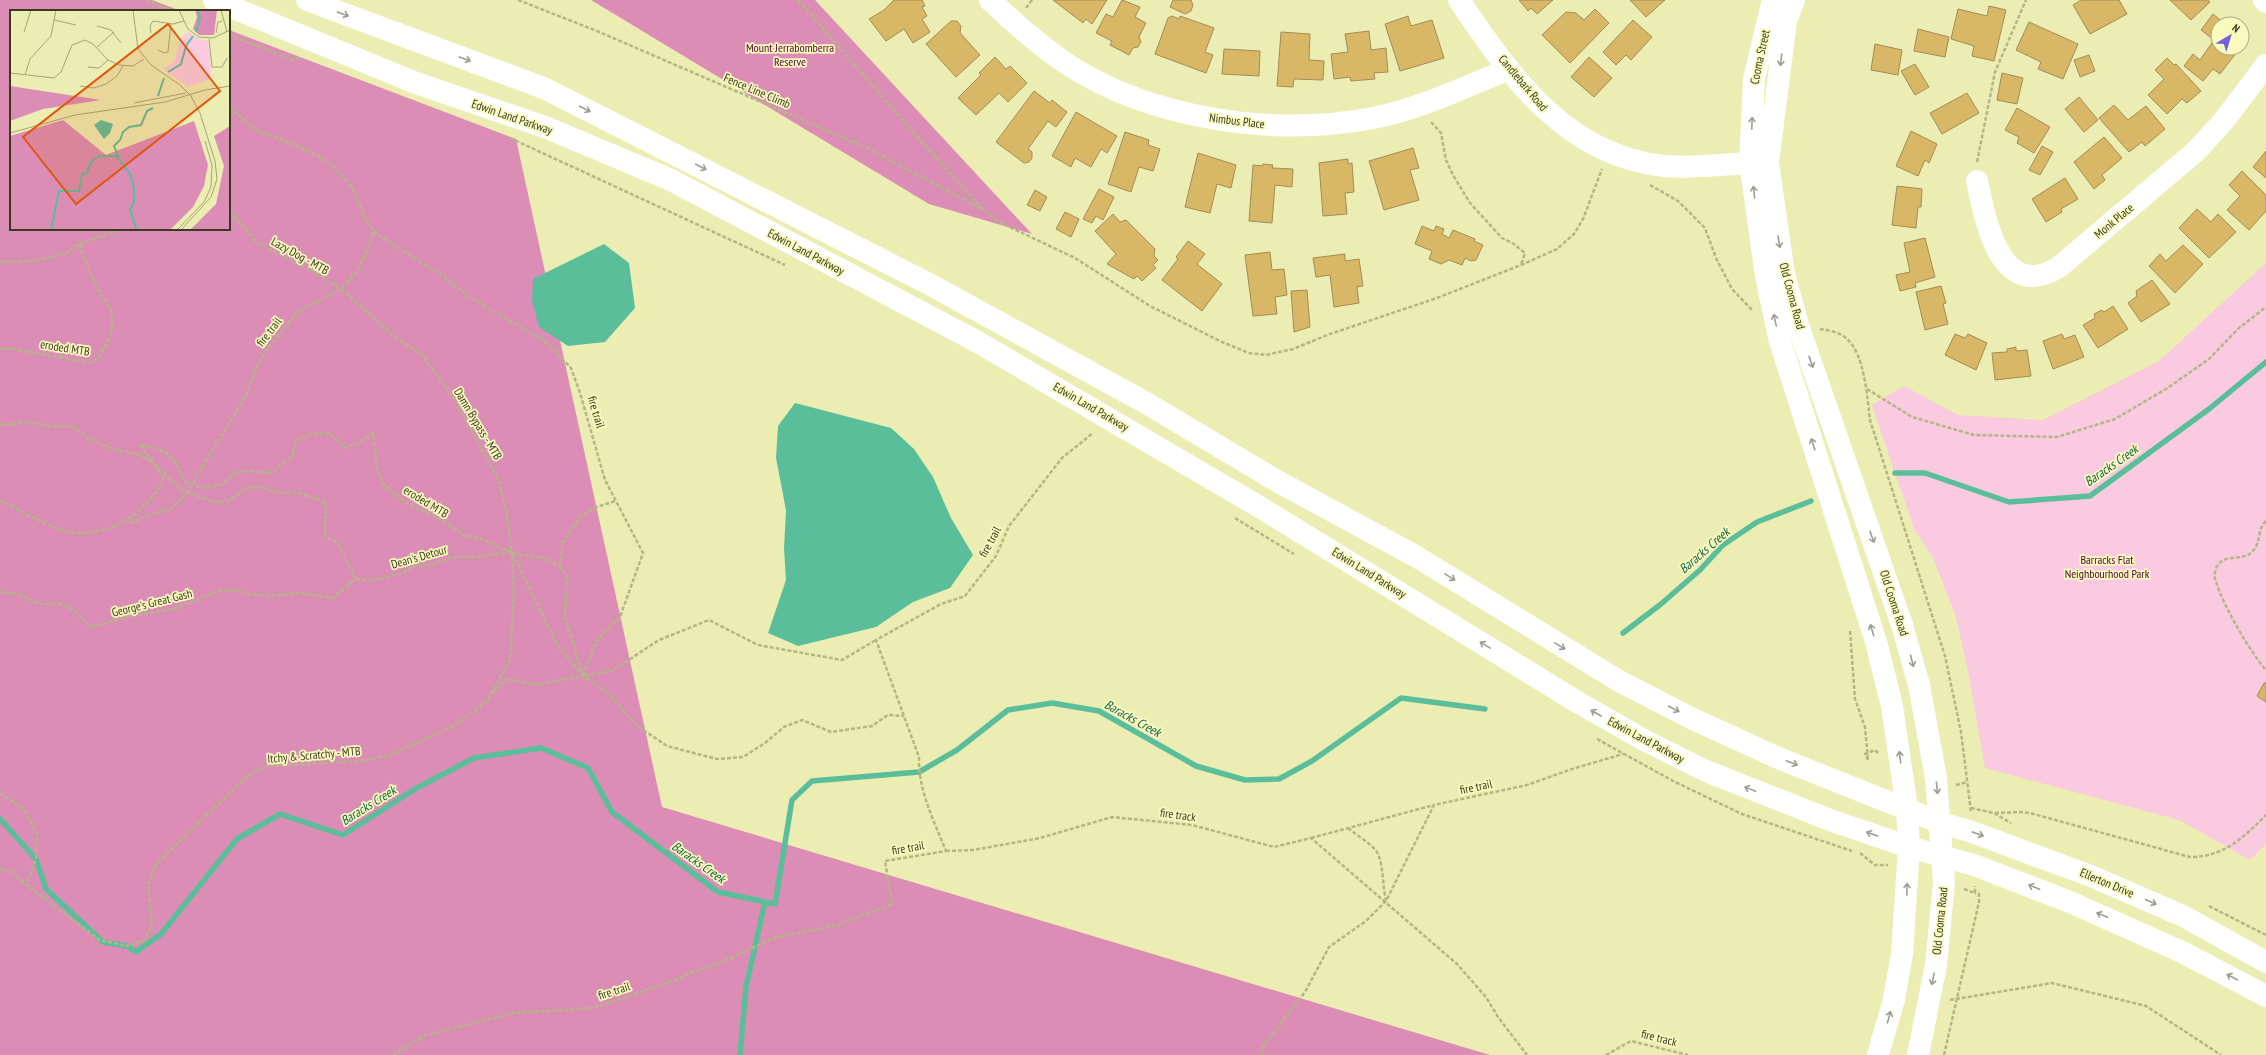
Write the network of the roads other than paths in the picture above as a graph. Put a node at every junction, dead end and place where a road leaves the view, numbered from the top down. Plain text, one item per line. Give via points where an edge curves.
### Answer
1 (214, 0) edge
2 (307, 0) edge
3 (990, 0) edge
4 (1460, 0) edge
5 (1773, 0) edge
6 (1794, 0) edge
7 (2266, 65) edge
8 (1509, 68) junction
9 (1759, 162) junction
10 (1977, 181) road end
11 (1907, 809) junction
12 (1941, 823) junction
13 (1908, 848) junction
14 (1944, 857) junction
15 (2266, 962) edge
16 (2266, 996) edge
17 (1878, 1055) edge
18 (1918, 1055) edge

13 -> 1 main road, Edwin Land Parkway via 1769,797 1706,771 1644,740 1144,437 976,342 670,180 544,127 416,83
2 -> 11 main road via 546,89 740,187 931,285 1148,404 1277,481 1417,557 1619,681 1693,720 1776,757
3 - 8 main road, Nimbus Place via 1034,40 1067,64 1107,86 1160,105 1208,118 1252,124 1295,126 1372,118 1410,108
4 - 8 main road, Candlebark Road
9 -> 5 main road, Cooma Street via 1754,79
6 -> 9 main road, Cooma Street via 1786,21
7 - 10 main road, Monk Place via 2222,123 2195,152 2050,272 2040,276 2027,275 2016,271 2002,259 1991,239
8 - 9 main road, Candlebark Road via 1550,116 1607,164 1634,160 1664,166
11 -> 9 main road, Old Cooma Road via 1892,706 1876,642 1779,338 1766,276
9 -> 12 main road, Old Cooma Road via 1798,325 1902,626 1918,685 1936,778
11 - 12 main road
11 - 13 main road, Old Cooma Road
12 - 14 main road, Old Cooma Road
12 -> 15 main road, Ellerton Drive via 2091,876 2183,916
13 - 14 main road, Edwin Land Parkway
17 -> 13 main road, Old Cooma Road via 1894,999 1902,954
16 -> 14 main road via 2130,927 2012,879
14 -> 18 main road, Old Cooma Road via 1936,965

